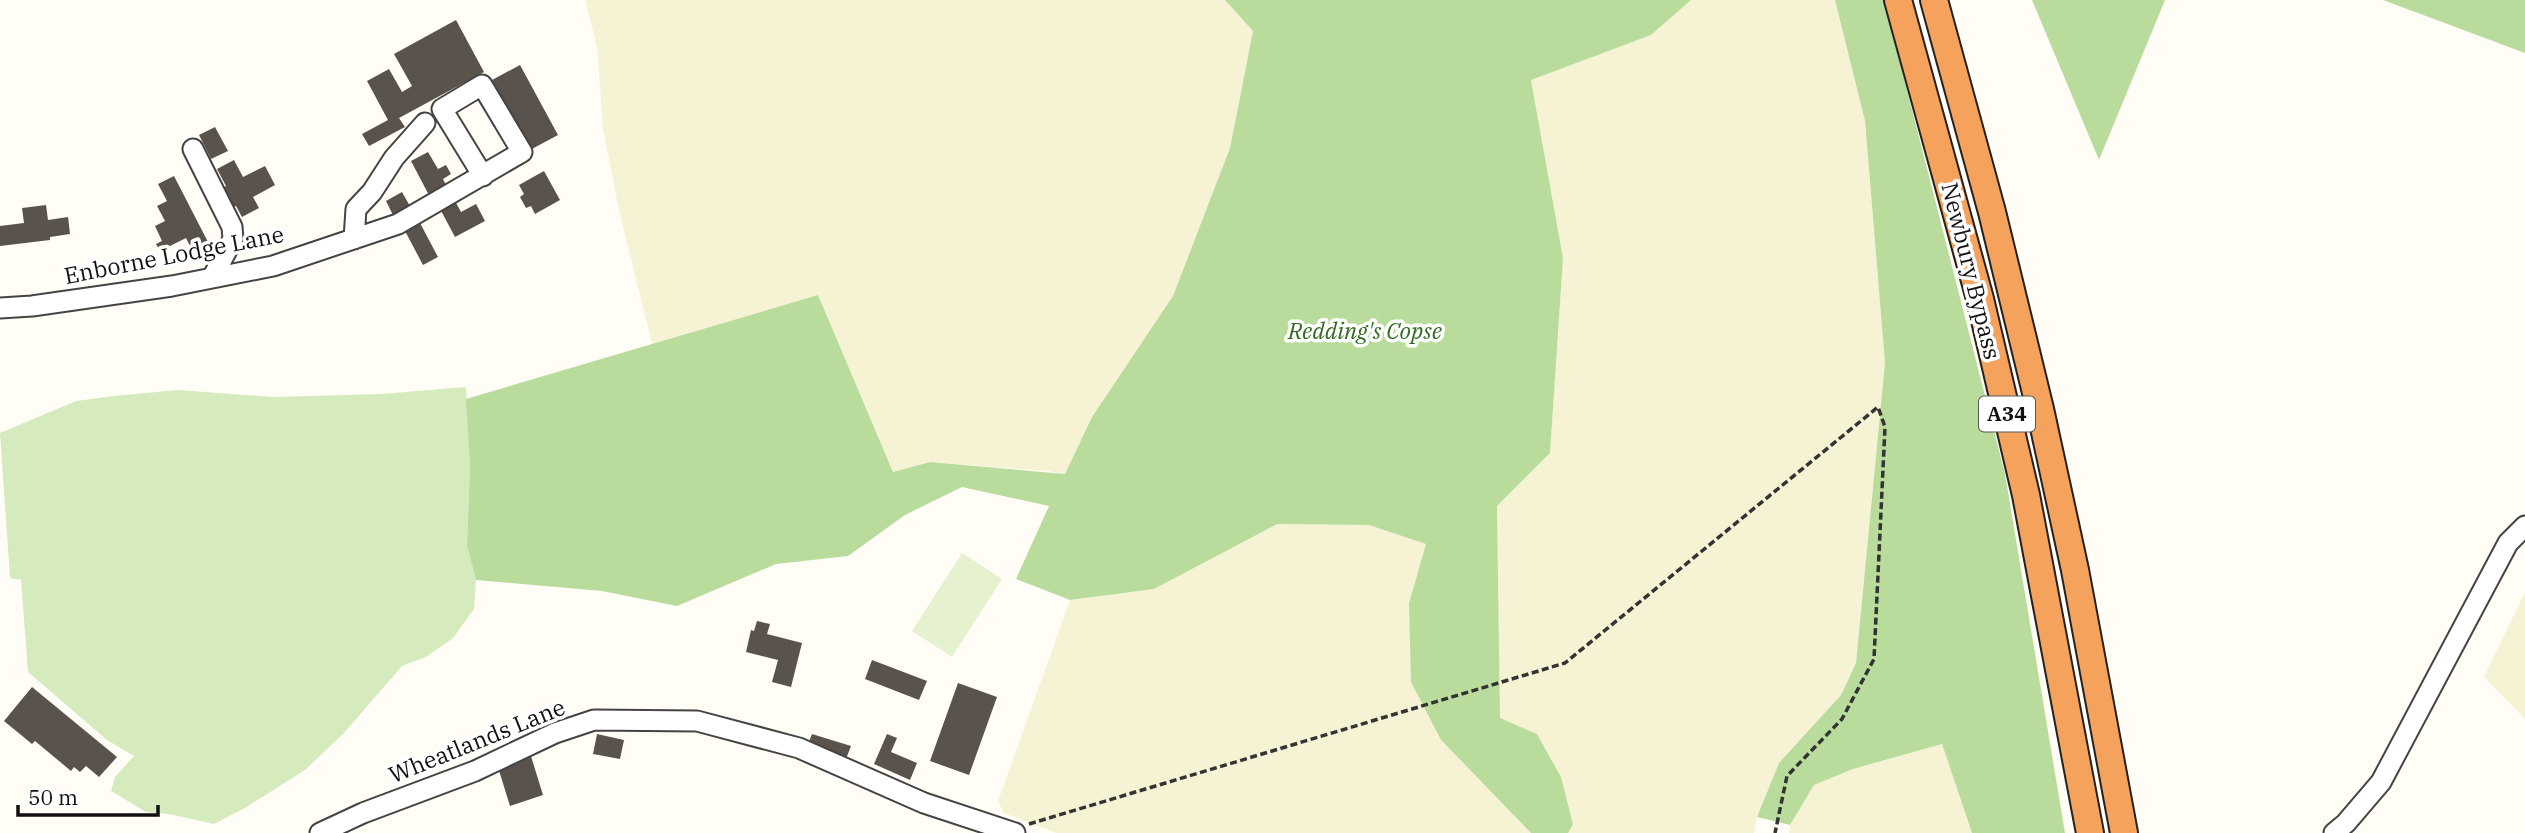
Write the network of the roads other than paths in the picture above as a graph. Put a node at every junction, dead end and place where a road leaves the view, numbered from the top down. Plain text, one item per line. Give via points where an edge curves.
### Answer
1 (1898, 0) edge
2 (1934, 0) edge
3 (425, 123) dead end
4 (193, 149) dead end
5 (483, 176) junction
6 (354, 239) junction
7 (212, 278) junction
8 (0, 308) edge
9 (2525, 526) edge
10 (1011, 832) edge
11 (320, 833) edge
12 (2090, 833) edge
13 (2124, 833) edge
14 (2334, 833) edge

1 - 12 highway, Newbury Bypass / A34 via 1980,299 2026,495
2 - 13 highway, Newbury Bypass / A34 via 2043,420
3 - 6 street via 356,209
4 - 7 street via 232,227 233,239
5 - 5 street, Enborne Lodge Lane via 522,152 482,85 442,108
5 - 6 street, Enborne Lodge Lane via 398,224
6 - 7 street, Enborne Lodge Lane via 273,265
7 - 8 street, Enborne Lodge Lane
9 - 14 street via 2508,543 2381,782
10 - 11 street, Wheatlands Lane via 924,803 799,748 697,721 594,720

